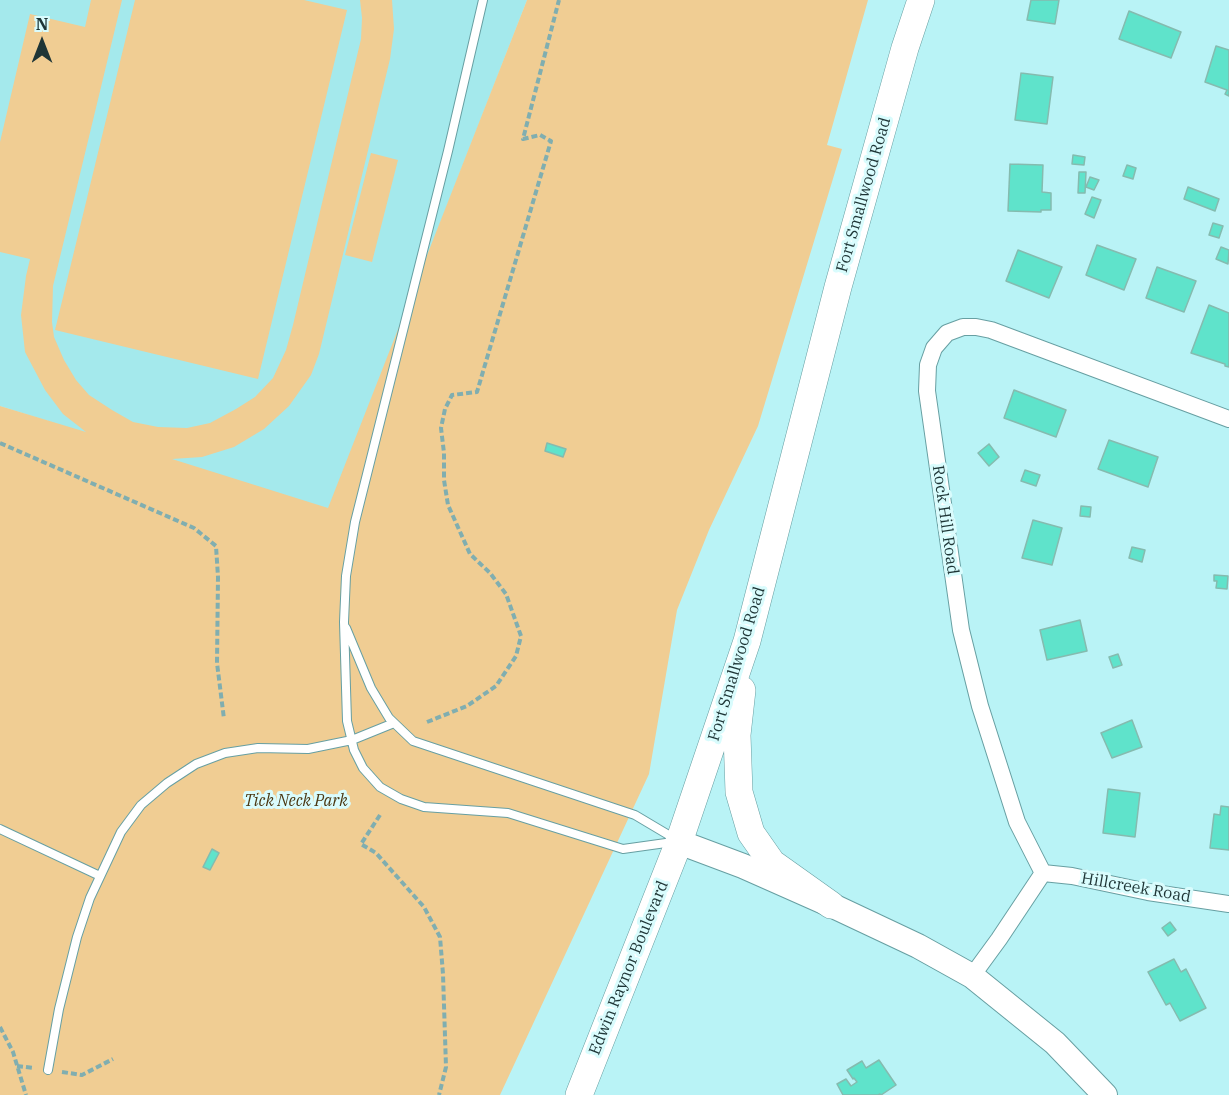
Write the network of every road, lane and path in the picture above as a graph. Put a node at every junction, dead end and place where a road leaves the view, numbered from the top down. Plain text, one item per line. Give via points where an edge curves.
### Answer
1 (483, 0) edge
2 (559, 0) edge
3 (921, 0) edge
4 (1229, 419) edge
5 (0, 443) edge
6 (344, 622) junction
7 (747, 641) junction
8 (224, 719) dead end
9 (427, 722) dead end
10 (394, 723) junction
11 (352, 740) junction
12 (380, 815) dead end
13 (0, 829) edge
14 (679, 842) junction
15 (1043, 873) junction
16 (100, 876) junction
17 (1229, 904) edge
18 (831, 905) junction
19 (972, 975) junction
20 (0, 1027) edge
21 (48, 1070) dead end
22 (26, 1095) edge
23 (439, 1095) edge
24 (579, 1095) edge
25 (1105, 1095) edge

1 - 6 lane via 355,522 346,576
2 - 9 path via 523,139 540,135 550,141 477,392 452,395 441,428 448,505 470,554 506,594 521,636 516,656 496,686 466,706
3 - 7 main road, Fort Smallwood Road via 838,287
4 - 15 street, Rock Hill Road via 991,330 963,327 947,333 934,348 928,365 927,391 961,630 980,706 1017,822
5 - 8 path via 194,528 216,546 217,663
6 - 10 lane via 371,688
6 - 11 lane
7 - 14 main road, Fort Smallwood Road
7 - 18 main road via 737,735 739,792 751,833 771,863
10 - 11 lane
10 - 14 lane via 413,741 635,815
11 - 14 lane via 363,768 380,787 401,800 424,807 508,813 623,849
11 - 16 lane via 308,749 230,752 196,764 141,806 121,832
12 - 23 path via 361,844 376,853 424,907 440,937 446,1066
13 - 16 lane
14 - 18 main road
14 - 24 main road, Edwin Raynor Boulevard
15 - 17 street, Hillcreek Road
15 - 19 street
16 - 21 lane via 77,938 58,1010
18 - 19 main road
19 - 25 main road via 1055,1043
20 - 22 path via 13,1052

